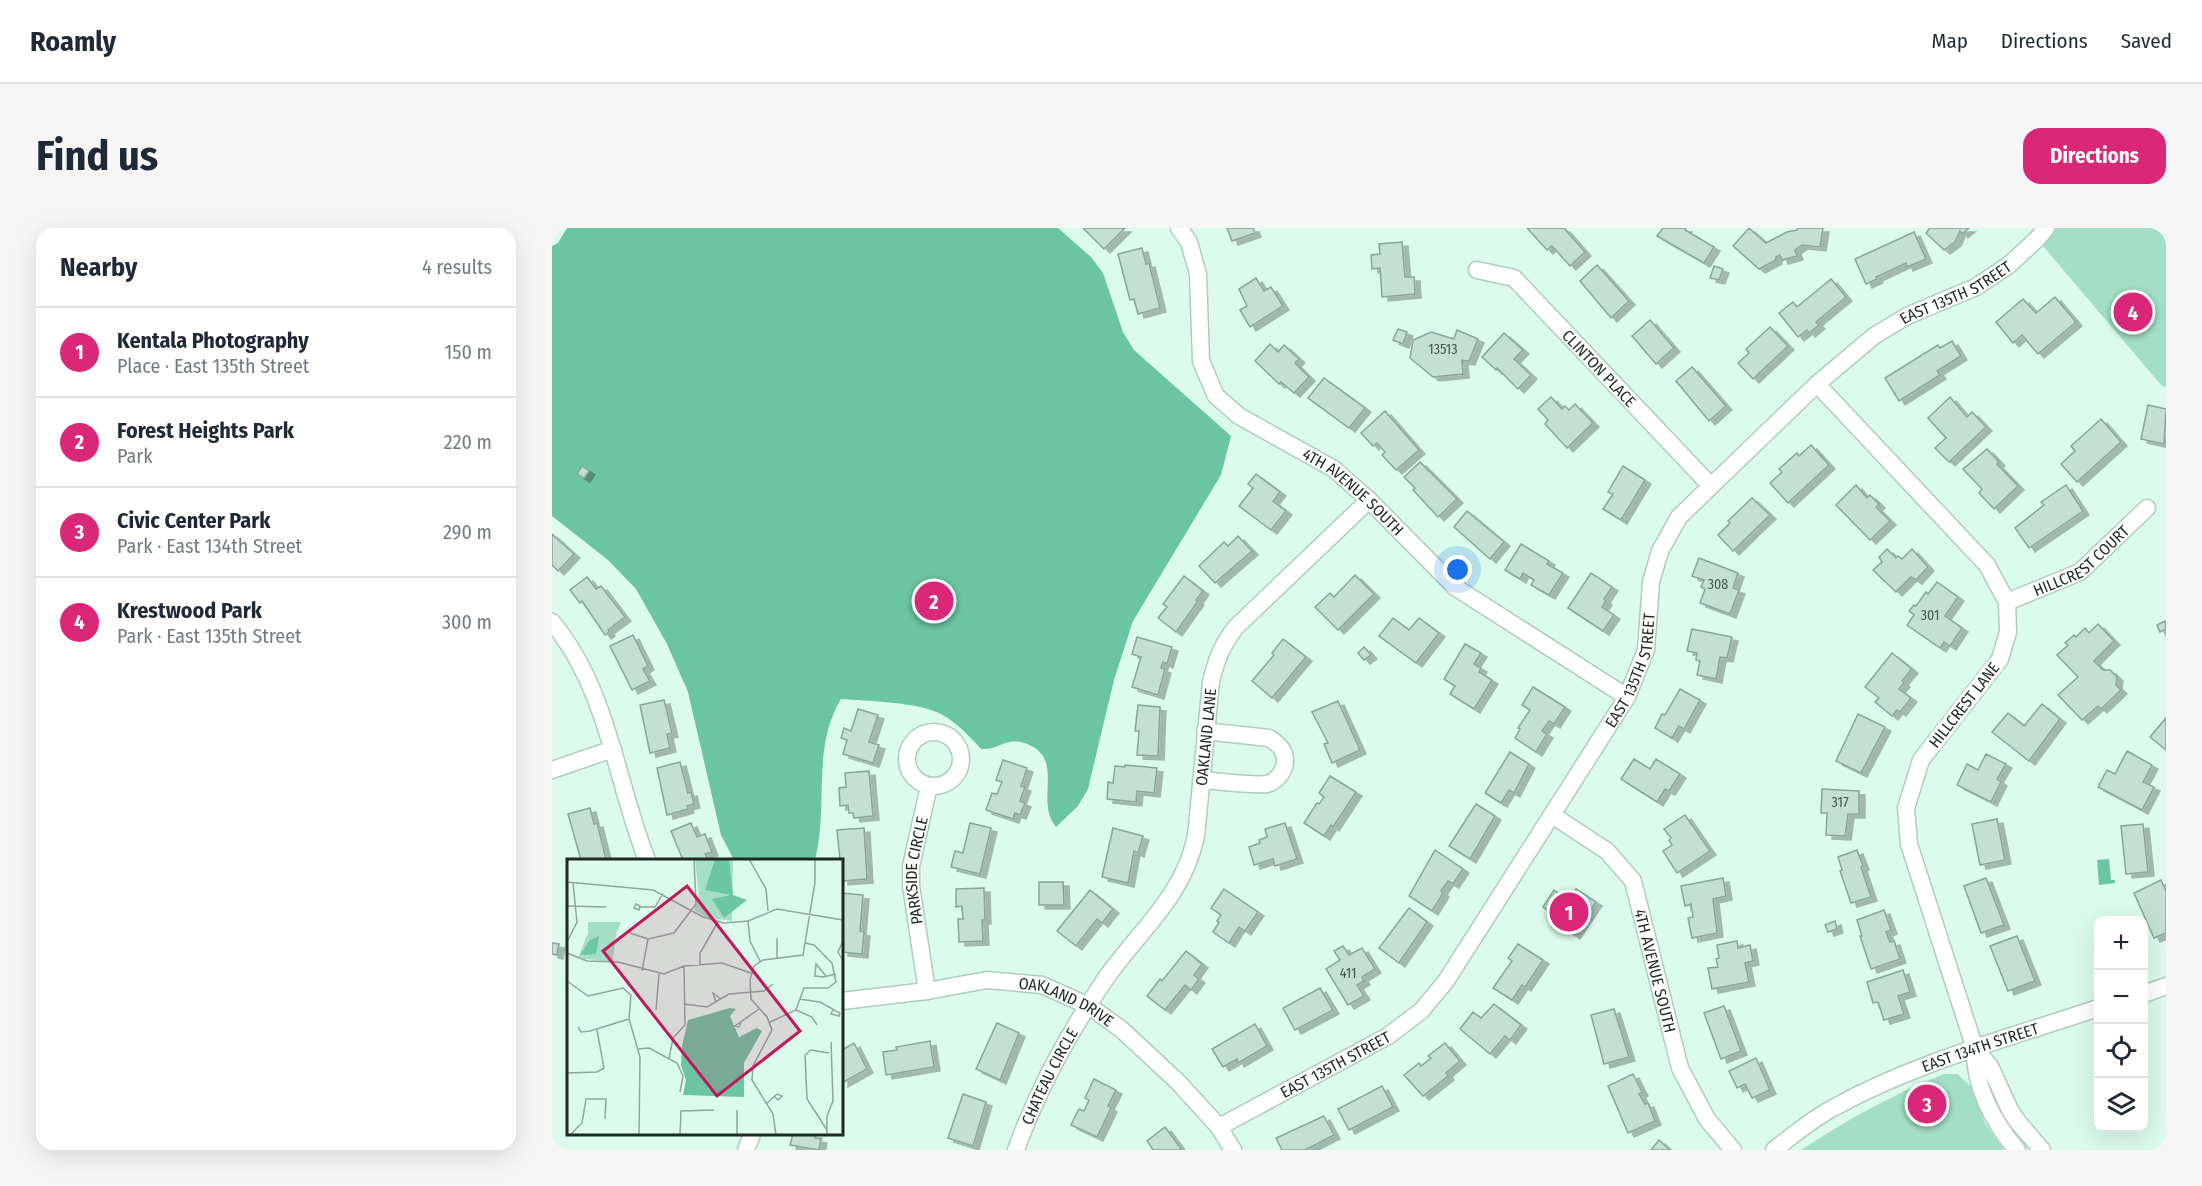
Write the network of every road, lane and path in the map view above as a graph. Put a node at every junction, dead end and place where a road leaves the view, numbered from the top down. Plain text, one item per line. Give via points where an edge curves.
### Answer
1 (1179, 228) edge
2 (2046, 228) edge
3 (1477, 270) dead end
4 (1817, 384) junction
5 (1711, 486) junction
6 (1369, 500) junction
7 (2147, 508) dead end
8 (2007, 602) junction
9 (552, 622) edge
10 (1627, 697) junction
11 (1205, 731) junction
12 (613, 749) junction
13 (552, 770) edge
14 (1202, 780) junction
15 (929, 786) dead end
16 (1552, 815) junction
17 (646, 859) edge
18 (2166, 986) edge
19 (927, 992) junction
20 (2148, 993) edge
21 (843, 1001) edge
22 (1089, 1006) junction
23 (2094, 1009) edge
24 (1975, 1049) junction
25 (1219, 1127) junction
26 (752, 1135) edge
27 (746, 1150) edge
28 (1016, 1150) edge
29 (1233, 1150) edge
30 (1732, 1150) edge
31 (1774, 1150) edge
32 (2018, 1150) edge
33 (2042, 1150) edge

1 - 6 street, 4TH AVENUE SOUTH via 1189,242 1198,274 1201,361 1216,396 1239,416 1334,469
2 - 4 street, EAST 135TH STREET via 2016,259 1976,287 1907,316 1874,336
3 - 5 street, CLINTON PLACE via 1514,278
4 - 5 street, EAST 135TH STREET
4 - 8 street, HILLCREST LANE via 1987,564
5 - 10 street, EAST 135TH STREET via 1679,517 1660,551 1652,582 1646,650
6 - 10 street, 4TH AVENUE SOUTH via 1455,587
6 - 11 street, OAKLAND LANE via 1222,645 1211,682
7 - 8 street, HILLCREST COURT via 2080,572
8 - 24 street, HILLCREST LANE via 2008,632 2000,659 1921,760 1906,808 1909,844
9 - 12 street via 591,689
10 - 16 street, EAST 135TH STREET
11 - 14 street, OAKLAND LANE
11 - 14 street via 1269,738 1284,750 1286,760 1279,776 1266,784
12 - 13 street
12 - 17 street
14 - 22 street, OAKLAND LANE via 1196,836 1183,876
15 - 19 street, PARKSIDE CIRCLE via 910,886
16 - 25 street, EAST 135TH STREET via 1446,981 1421,1011 1388,1036
16 - 30 street, 4TH AVENUE SOUTH via 1607,851 1633,881 1680,1068 1707,1119
18 - 20 street
19 - 21 street, OAKLAND DRIVE
19 - 22 street, OAKLAND DRIVE via 987,980 1042,986
22 - 25 street, OAKLAND DRIVE via 1121,1029 1178,1082
22 - 28 street, CHATEAU CIRCLE via 1051,1068
23 - 24 street, EAST 134TH STREET
24 - 31 street, EAST 134TH STREET via 1922,1066 1862,1093 1831,1109
24 - 32 street via 1976,1071 1988,1105
24 - 33 street via 1990,1066 2018,1122
25 - 29 street, OAKLAND DRIVE
26 - 27 street

